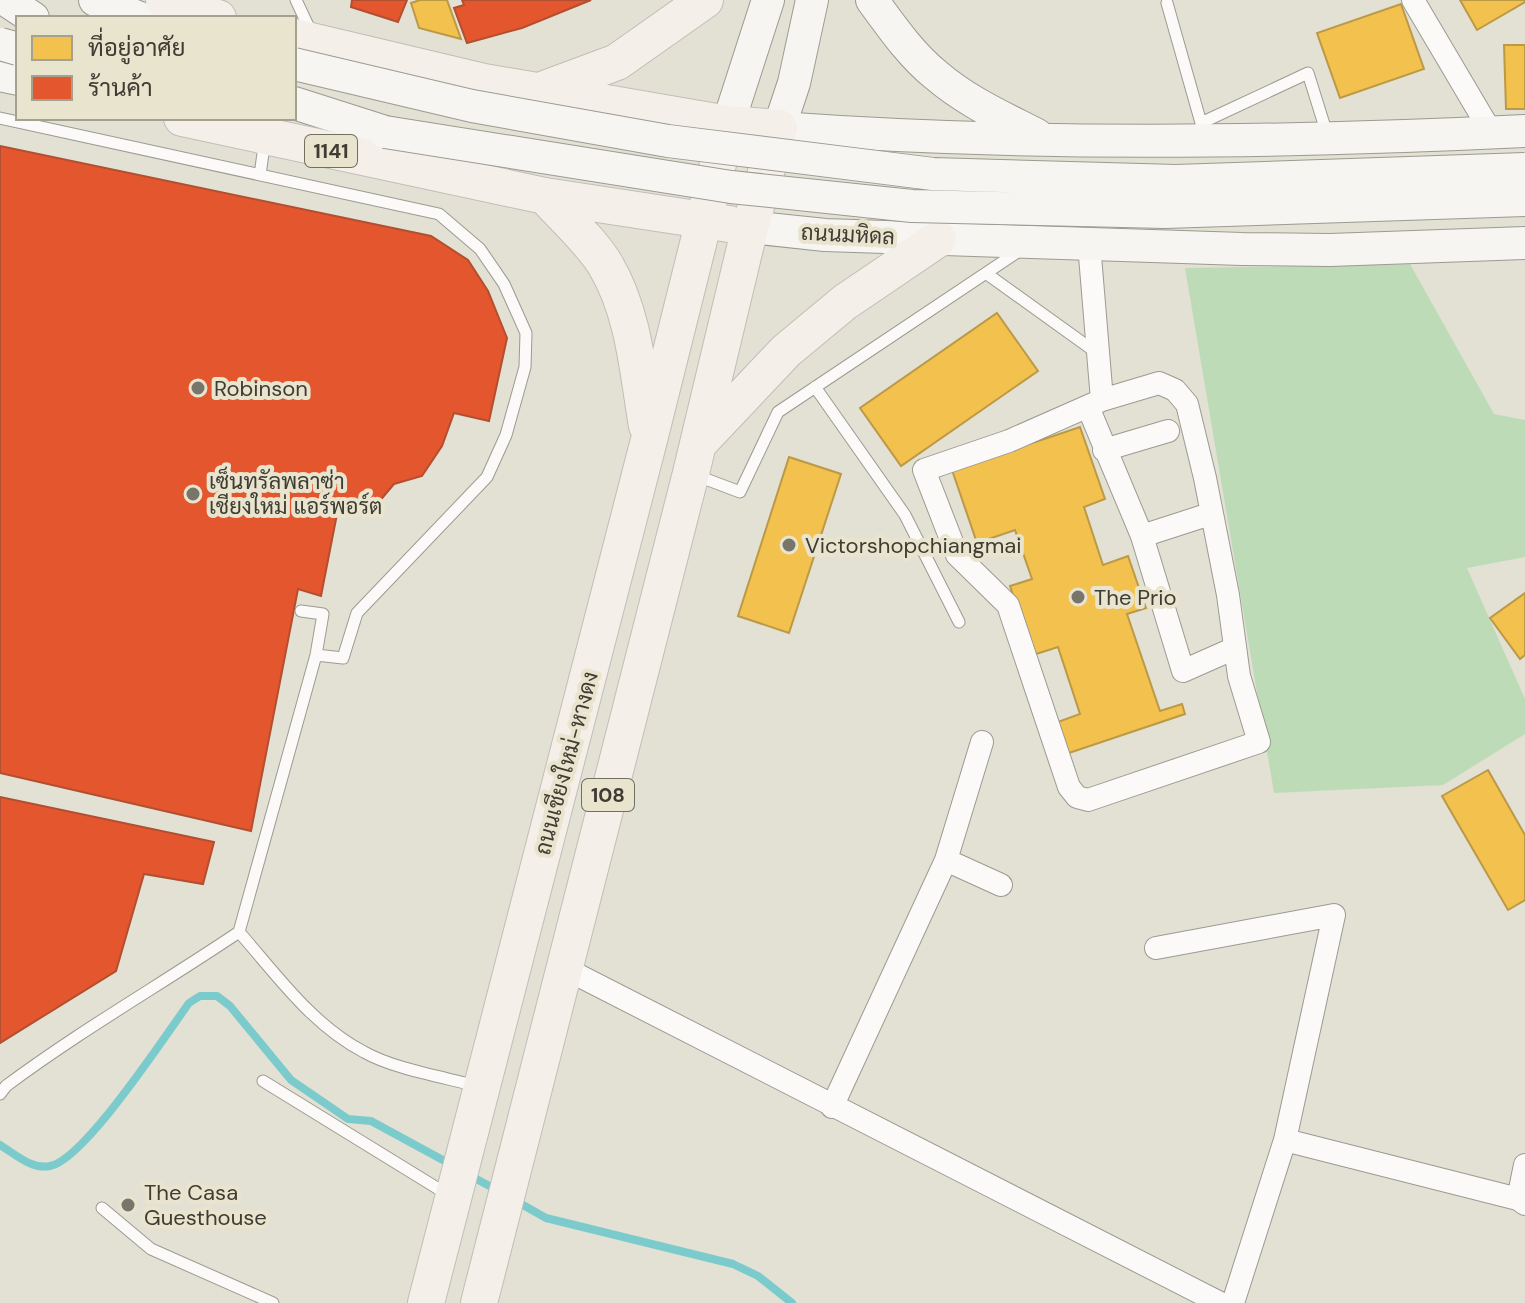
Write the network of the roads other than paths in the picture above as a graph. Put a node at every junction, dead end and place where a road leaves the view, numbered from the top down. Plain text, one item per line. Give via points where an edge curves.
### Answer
1 (6, 0) edge
2 (95, 0) edge
3 (164, 0) edge
4 (296, 0) edge
5 (705, 0) edge
6 (768, 0) edge
7 (812, 0) edge
8 (872, 0) edge
9 (1413, 0) edge
10 (1167, 3) dead end
11 (30, 16) edge
12 (135, 16) edge
13 (209, 16) edge
14 (301, 48) edge
15 (538, 92) junction
16 (296, 104) edge
17 (296, 115) edge
18 (0, 118) edge
19 (191, 120) edge
20 (728, 124) junction
21 (779, 128) junction
22 (1525, 131) edge
23 (385, 132) junction
24 (1491, 132) junction
25 (1221, 134) junction
26 (265, 137) junction
27 (1328, 139) junction
28 (1048, 140) junction
29 (1525, 169) edge
30 (260, 175) junction
31 (545, 196) junction
32 (1525, 200) edge
33 (704, 222) junction
34 (750, 227) junction
35 (938, 239) junction
36 (1032, 242) junction
37 (1525, 243) edge
38 (1089, 244) junction
39 (1242, 249) junction
40 (987, 274) junction
41 (1097, 353) junction
42 (815, 387) junction
43 (1095, 403) junction
44 (1168, 431) dead end
45 (649, 440) junction
46 (1104, 450) junction
47 (695, 458) junction
48 (1210, 514) junction
49 (1142, 536) junction
50 (301, 611) dead end
51 (959, 622) dead end
52 (1235, 648) junction
53 (316, 655) junction
54 (982, 742) dead end
55 (946, 860) junction
56 (1001, 885) dead end
57 (239, 932) junction
58 (1156, 948) dead end
59 (564, 968) junction
60 (263, 1081) dead end
61 (482, 1087) junction
62 (3, 1090) edge
63 (832, 1107) junction
64 (1285, 1140) junction
65 (1525, 1165) edge
66 (453, 1199) junction
67 (1522, 1202) edge
68 (102, 1208) dead end
69 (273, 1303) edge
70 (426, 1303) edge
71 (479, 1303) edge
72 (1220, 1303) edge
73 (1233, 1303) edge

1 - 11 main road
2 - 12 main road
3 - 13 main road
4 - 14 lane
5 - 15 main road via 617,62
6 - 20 main road, 108
7 - 21 main road, 108
8 - 28 main road via 934,74 971,101
9 - 24 street
10 - 25 lane
14 - 15 main road
14 - 29 main road, bridge via 472,106 668,141 933,174 1176,181
15 - 20 main road
16 - 23 main road, ถนนมหิดล / 1141
17 - 23 main road, 1141
18 - 30 lane
19 - 26 main road, ถนนมหิดล / 1141
20 - 21 main road
20 - 33 main road, 108
21 - 28 main road
21 - 34 main road, 108
22 - 24 main road
23 - 32 main road, ถนนมหิดล / 1141, bridge via 731,187 912,206 1165,212
24 - 27 main road
25 - 27 main road
25 - 27 lane via 1308,73
25 - 28 main road
25 - 39 main road via 1219,151 1196,181 1195,197 1209,231
26 - 30 lane
26 - 31 main road, ถนนมหิดล / 1141
30 - 53 lane via 439,214 480,249 504,284 526,333 525,367 506,435 487,477 357,613 343,658
31 - 33 main road, ถนนมหิดล / 1141
31 - 45 main road via 605,264 624,306
33 - 34 main road, ถนนมหิดล / 1141
33 - 45 main road, ถนนเชียงใหม่-หางดง / 108
34 - 35 main road, ถนนมหิดล / 1141
34 - 47 main road, 108
35 - 36 main road, ถนนมหิดล / 1141
35 - 47 main road via 845,302 786,351
36 - 38 main road, ถนนมหิดล / 1141
36 - 40 lane
37 - 39 main road, ถนนมหิดล / 1141
38 - 39 main road, ถนนมหิดล / 1141
38 - 41 street
40 - 41 lane
40 - 42 lane
41 - 43 street
42 - 47 lane via 778,412 740,492
42 - 51 lane via 905,515
43 - 46 street
43 - 48 street via 1159,383 1175,390 1187,404
43 - 52 street via 1009,441 924,470 957,555 1008,605 1069,787 1077,797 1088,800 1259,742
44 - 46 street
45 - 61 main road, ถนนเชียงใหม่-หางดง / 108
46 - 49 street
47 - 59 main road, 108
48 - 49 street
48 - 52 street
49 - 52 street via 1183,671
50 - 53 lane via 323,614
53 - 57 lane
54 - 55 street
55 - 56 street
55 - 63 street
57 - 61 lane via 305,1008 366,1054
57 - 62 lane via 62,1044
58 - 64 street via 1334,915
59 - 63 street
59 - 71 main road, 108
60 - 66 lane
61 - 66 main road, ถนนเชียงใหม่-หางดง / 108
63 - 72 street
64 - 67 street
64 - 73 street
65 - 67 street
66 - 70 main road, ถนนเชียงใหม่-หางดง / 108
68 - 69 lane via 151,1249

